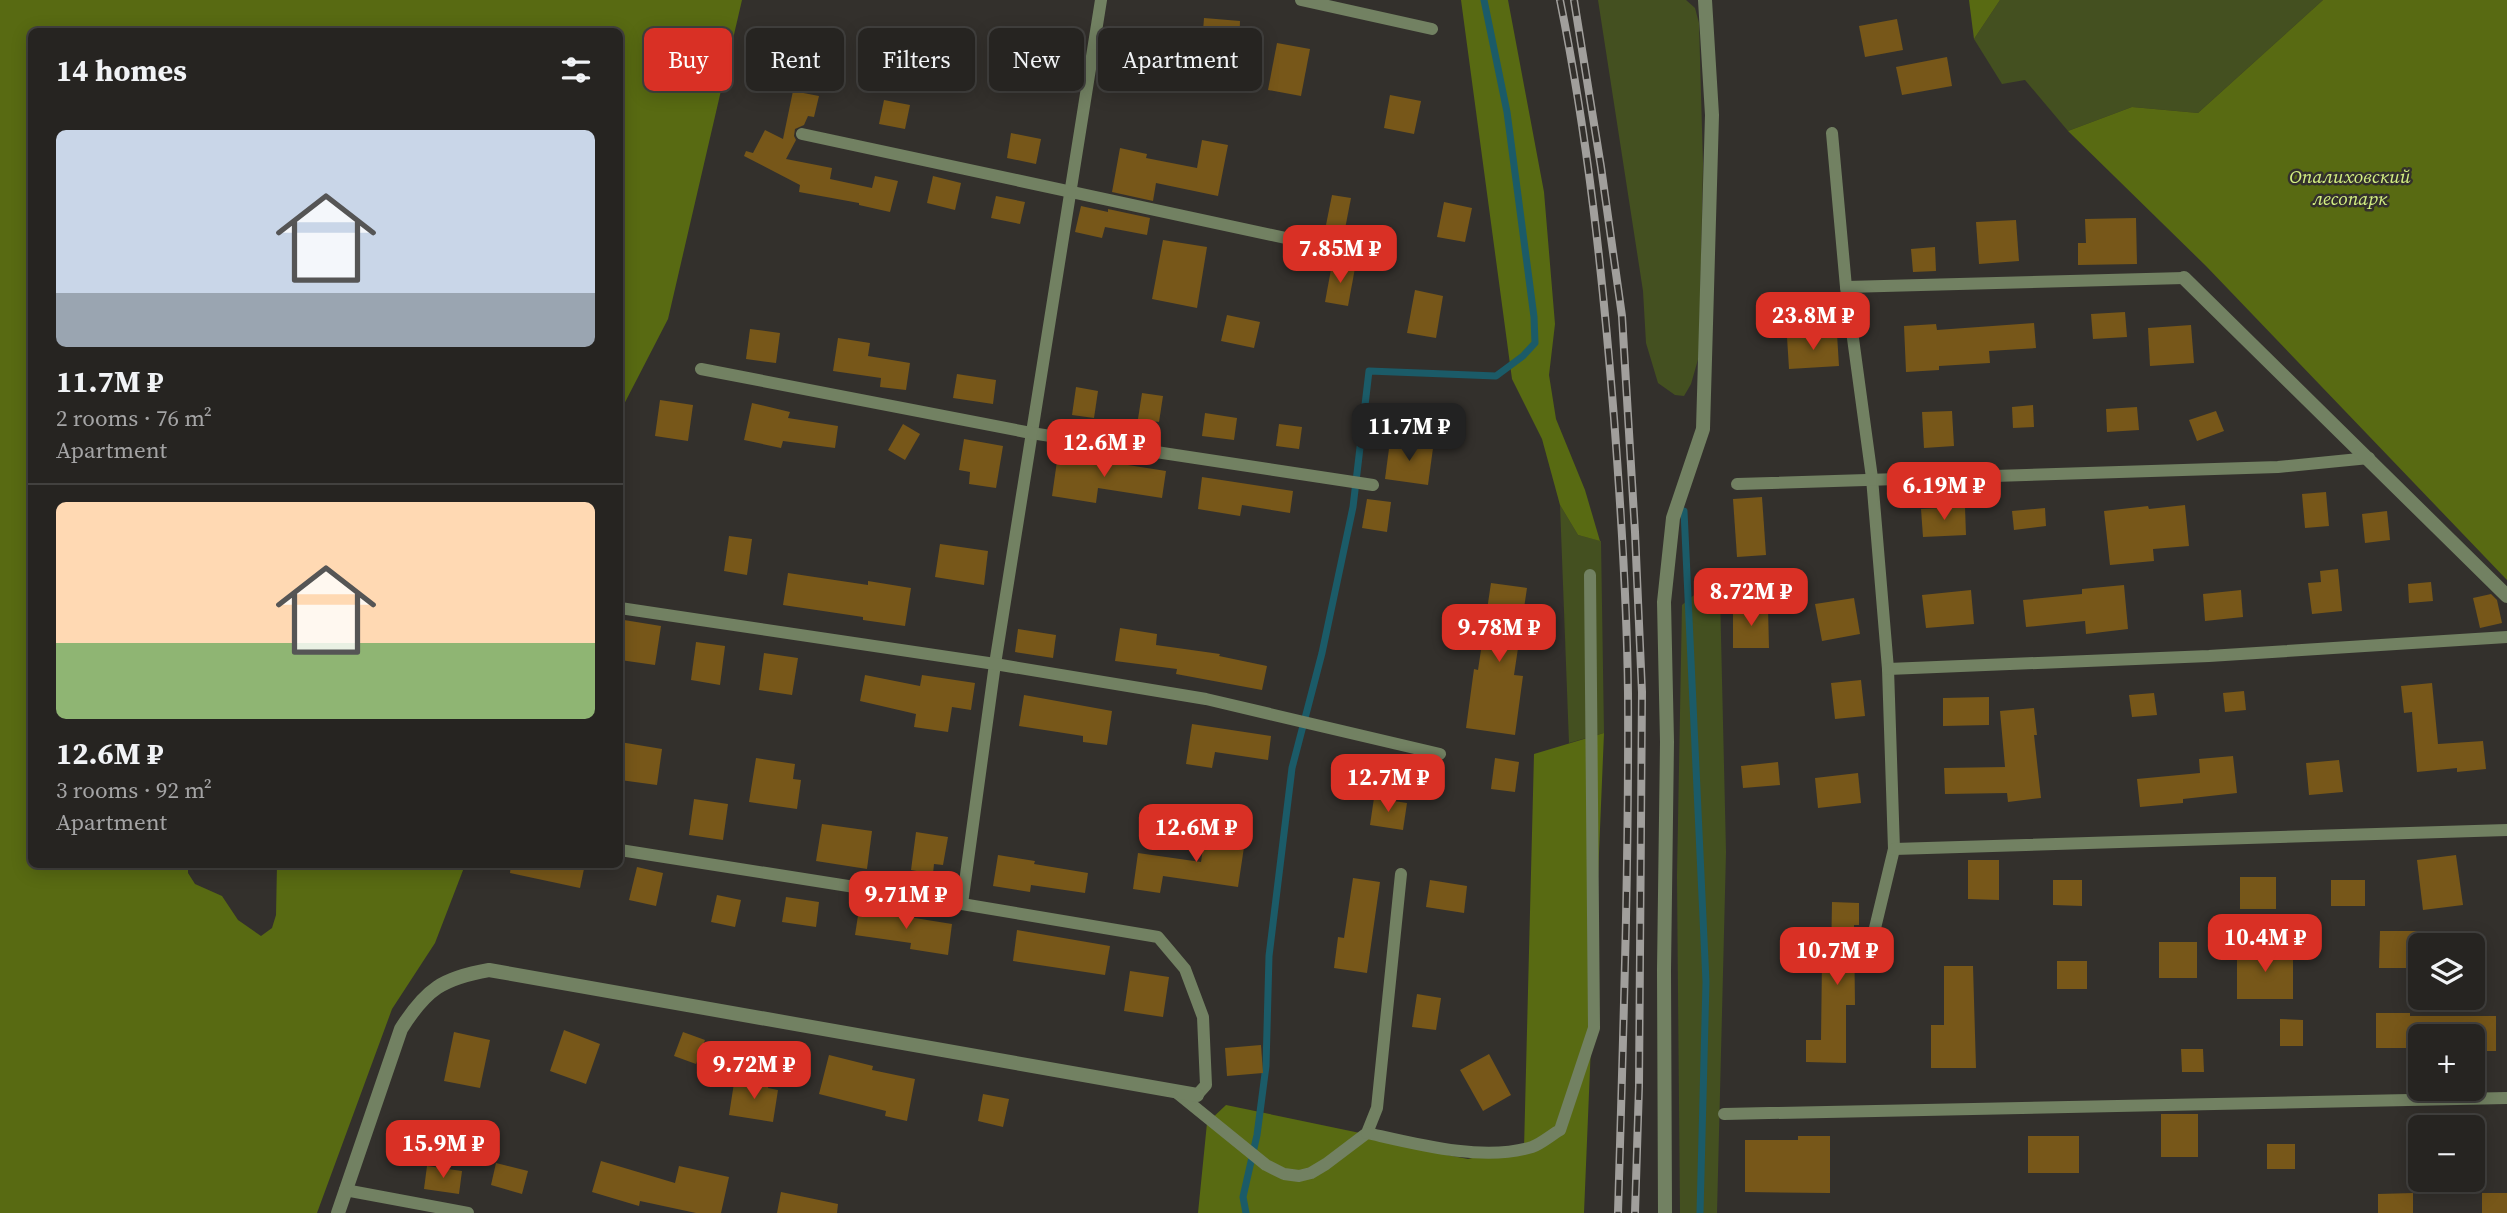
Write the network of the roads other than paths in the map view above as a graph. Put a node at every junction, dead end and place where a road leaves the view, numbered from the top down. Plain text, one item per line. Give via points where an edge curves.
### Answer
1 (1101, 0) edge
2 (1301, 0) edge
3 (1705, 0) edge
4 (1432, 29) dead end
5 (1832, 133) dead end
6 (802, 134) dead end
7 (1072, 193) junction
8 (1366, 255) dead end
9 (2184, 278) joint
10 (1846, 286) junction
11 (701, 369) dead end
12 (1031, 433) junction
13 (2369, 458) junction
14 (1872, 478) junction
15 (1737, 484) dead end
16 (1373, 485) dead end
17 (1590, 575) dead end
18 (2507, 596) edge
19 (623, 608) edge
20 (2507, 637) edge
21 (995, 664) junction
22 (1888, 669) junction
23 (1440, 754) dead end
24 (2507, 830) edge
25 (1894, 849) junction
26 (623, 850) edge
27 (1401, 874) dead end
28 (962, 904) junction
29 (1869, 953) dead end
30 (1176, 1092) junction
31 (1197, 1094) joint
32 (2507, 1098) edge
33 (1724, 1114) dead end
34 (1367, 1133) junction
35 (345, 1190) junction
36 (338, 1213) edge
37 (468, 1213) edge
38 (1665, 1213) edge

1 - 7 lane
2 - 4 lane
3 - 38 street via 1712,115 1703,429 1672,518 1664,603
5 - 10 lane
6 - 7 lane
7 - 8 lane
7 - 12 lane
9 - 10 lane
9 - 13 street
10 - 14 lane
11 - 12 lane
12 - 16 lane
12 - 21 lane
13 - 14 lane via 2278,467
13 - 18 street
14 - 15 lane
14 - 22 lane
17 - 34 lane via 1594,1028 1560,1130 1533,1146 1487,1153
19 - 21 lane
20 - 22 lane via 2209,656
21 - 23 lane via 1206,699
21 - 28 lane
22 - 25 lane
24 - 25 lane
25 - 29 lane
26 - 28 lane
27 - 34 lane via 1377,1108
28 - 31 lane via 1158,937 1185,969 1203,1017 1206,1085
30 - 31 street
30 - 34 lane via 1266,1165 1284,1174 1311,1173
30 - 35 street via 489,970 459,975 418,1003 401,1029
32 - 33 lane
35 - 36 street
35 - 37 lane

